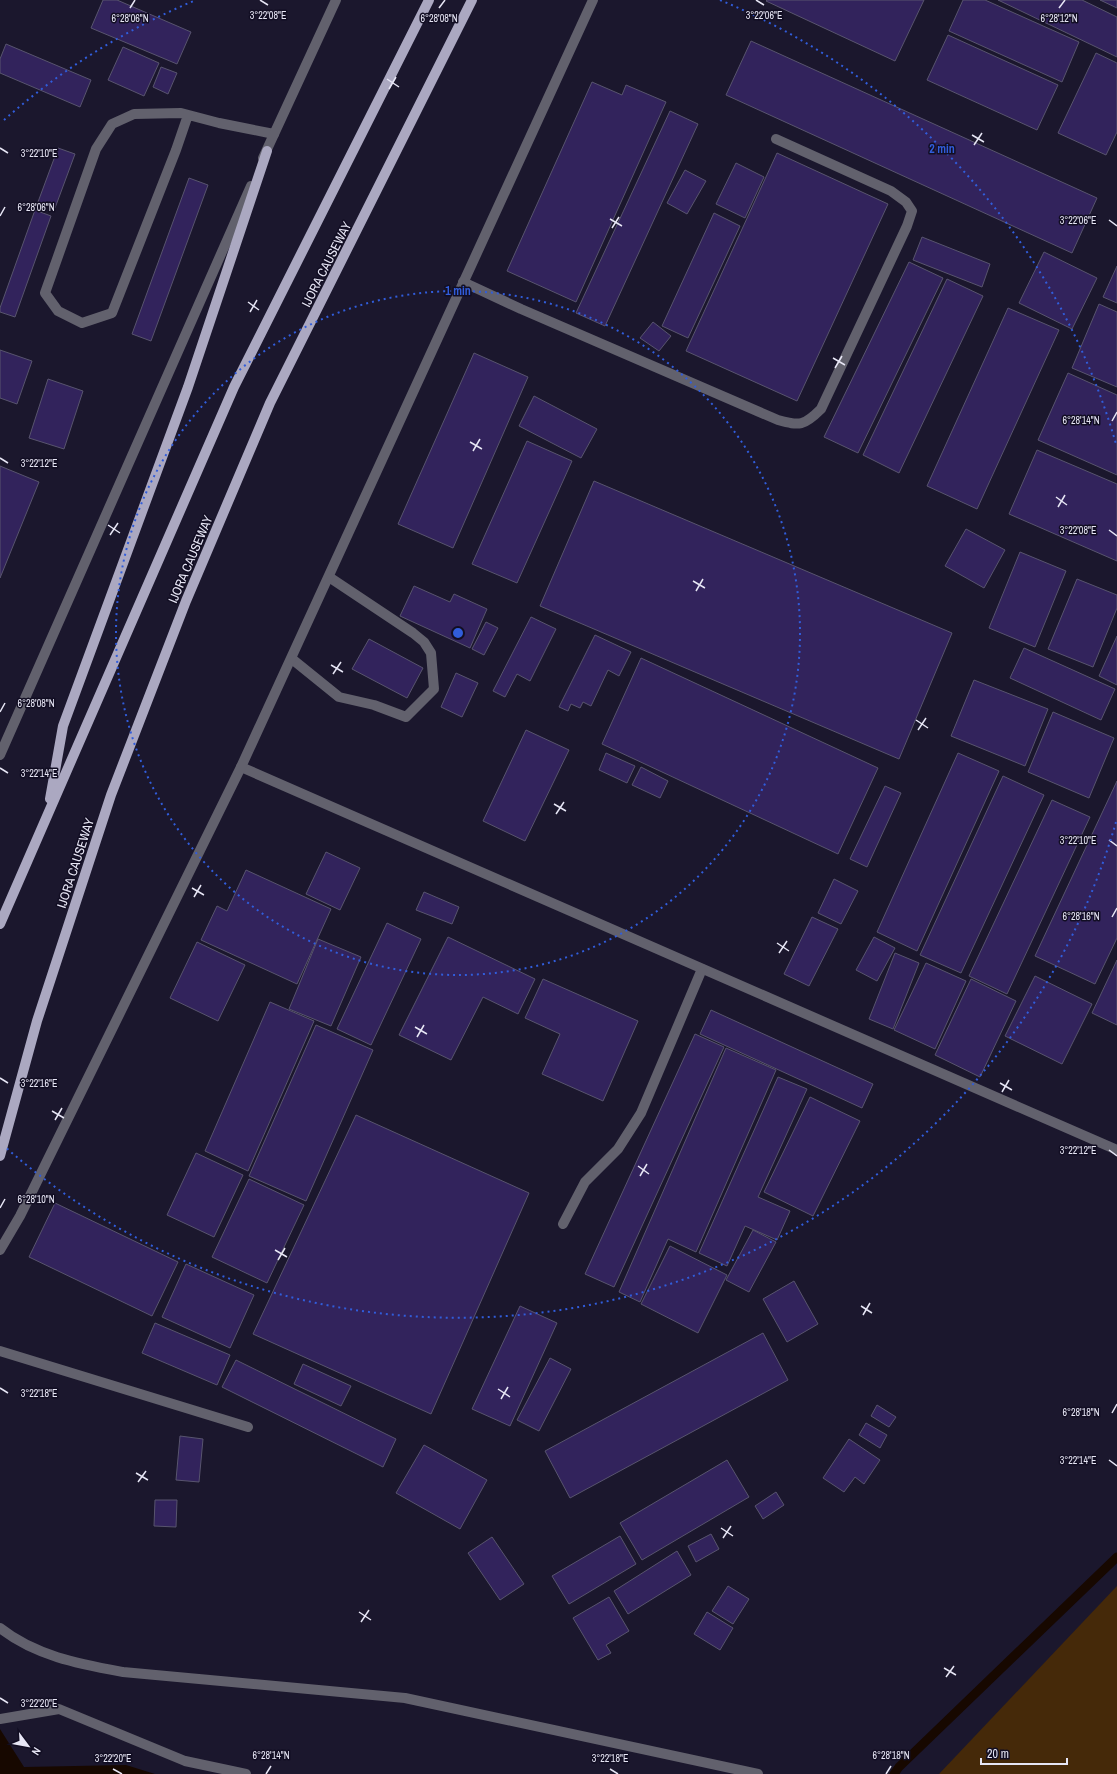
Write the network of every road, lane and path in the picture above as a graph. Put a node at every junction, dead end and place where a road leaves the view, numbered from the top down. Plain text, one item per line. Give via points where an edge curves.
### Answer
1 (336, 0) edge
2 (429, 0) edge
3 (472, 0) edge
4 (592, 0) edge
5 (188, 115) junction
6 (274, 134) junction
7 (776, 139) dead end
8 (267, 151) junction
9 (463, 282) junction
10 (329, 577) junction
11 (292, 660) junction
12 (0, 755) edge
13 (241, 766) junction
14 (46, 816) junction
15 (0, 924) edge
16 (702, 968) junction
17 (1117, 1150) edge
18 (0, 1156) edge
19 (563, 1224) dead end
20 (0, 1250) edge
21 (0, 1351) edge
22 (248, 1427) dead end
23 (0, 1628) edge
24 (0, 1719) edge
25 (246, 1774) edge
26 (758, 1774) edge

1 - 6 street
2 - 14 main road, IJORA CAUSEWAY via 234,387
3 - 18 main road, IJORA CAUSEWAY via 270,403 186,600 111,795 37,1021
4 - 9 street
5 - 5 street via 134,114 112,124 96,149 45,293 58,311 82,323 112,313
5 - 6 street
6 - 8 street
7 - 9 street via 890,191 906,202 912,211 821,409 810,420 796,425 778,420
8 - 12 street
8 - 14 main road via 188,388 63,726
9 - 10 street
10 - 11 street
10 - 11 street via 424,642 431,653 434,689 406,717 374,705 339,697
11 - 13 street
13 - 16 street
13 - 20 street via 20,1216
14 - 15 main road, IJORA CAUSEWAY
16 - 17 street
16 - 19 street via 641,1113 618,1149 585,1182
21 - 22 street
23 - 26 street via 36,1651 85,1665 124,1672 405,1698
24 - 25 street via 58,1709 185,1761

